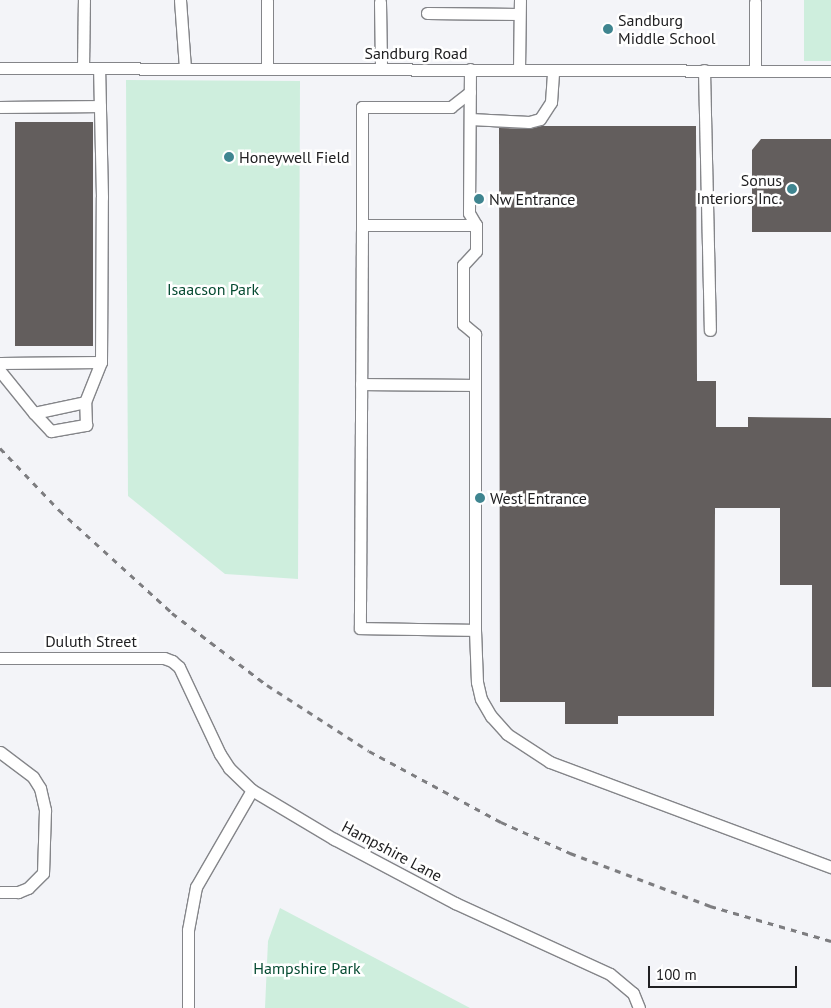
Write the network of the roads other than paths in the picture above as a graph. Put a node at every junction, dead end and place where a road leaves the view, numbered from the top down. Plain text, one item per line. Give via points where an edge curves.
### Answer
1 (84, 0) edge
2 (180, 0) edge
3 (267, 0) edge
4 (520, 0) edge
5 (380, 2) dead end
6 (755, 2) dead end
7 (427, 12) dead end
8 (519, 14) junction
9 (0, 68) edge
10 (83, 68) junction
11 (99, 68) junction
12 (185, 68) junction
13 (267, 69) junction
14 (381, 69) junction
15 (470, 69) junction
16 (519, 70) junction
17 (552, 70) junction
18 (704, 70) junction
19 (755, 70) junction
20 (831, 71) edge
21 (470, 92) junction
22 (100, 106) junction
23 (0, 107) edge
24 (470, 119) junction
25 (362, 225) junction
26 (476, 225) junction
27 (710, 330) dead end
28 (100, 362) junction
29 (0, 363) edge
30 (0, 370) edge
31 (361, 384) junction
32 (475, 385) junction
33 (85, 402) junction
34 (34, 413) junction
35 (475, 630) junction
36 (0, 658) edge
37 (179, 667) joint
38 (0, 752) edge
39 (252, 790) junction
40 (831, 867) edge
41 (0, 892) edge
42 (188, 1008) edge
43 (638, 1008) edge

1 - 10 street
2 - 12 street
3 - 13 street
4 - 8 street
5 - 14 street
6 - 19 street
7 - 8 street
8 - 16 street
9 - 10 street, Sandburg Road
10 - 11 street, Sandburg Road
11 - 12 street, Sandburg Road
11 - 22 street
12 - 13 street, Sandburg Road
13 - 14 street, Sandburg Road
14 - 15 street, Sandburg Road
15 - 16 street, Sandburg Road
15 - 21 street
16 - 17 street, Sandburg Road
17 - 18 street, Sandburg Road
17 - 24 street via 551,102 540,118 530,122
18 - 19 street, Sandburg Road
18 - 27 street
19 - 20 street, Sandburg Road
21 - 24 street
21 - 25 street via 451,106 362,107
22 - 23 street
22 - 28 street
24 - 26 street via 468,213
25 - 26 street
25 - 31 street
26 - 32 street via 476,251 463,265 462,314 462,324 475,334
28 - 29 street
28 - 33 street
30 - 34 street
31 - 32 street
31 - 35 street via 360,628
32 - 35 street
33 - 34 street
33 - 34 street via 86,425 51,431
35 - 40 street via 477,682 481,699 499,726 528,750 562,767
36 - 37 street, Duluth Street via 164,658
37 - 39 street, Hampshire Lane via 220,754 229,768
38 - 41 street via 24,769 40,788 45,810 45,863 37,882 18,892
39 - 42 street via 196,887 188,930
39 - 43 street, Hampshire Lane via 334,839 455,903 610,974 633,993

